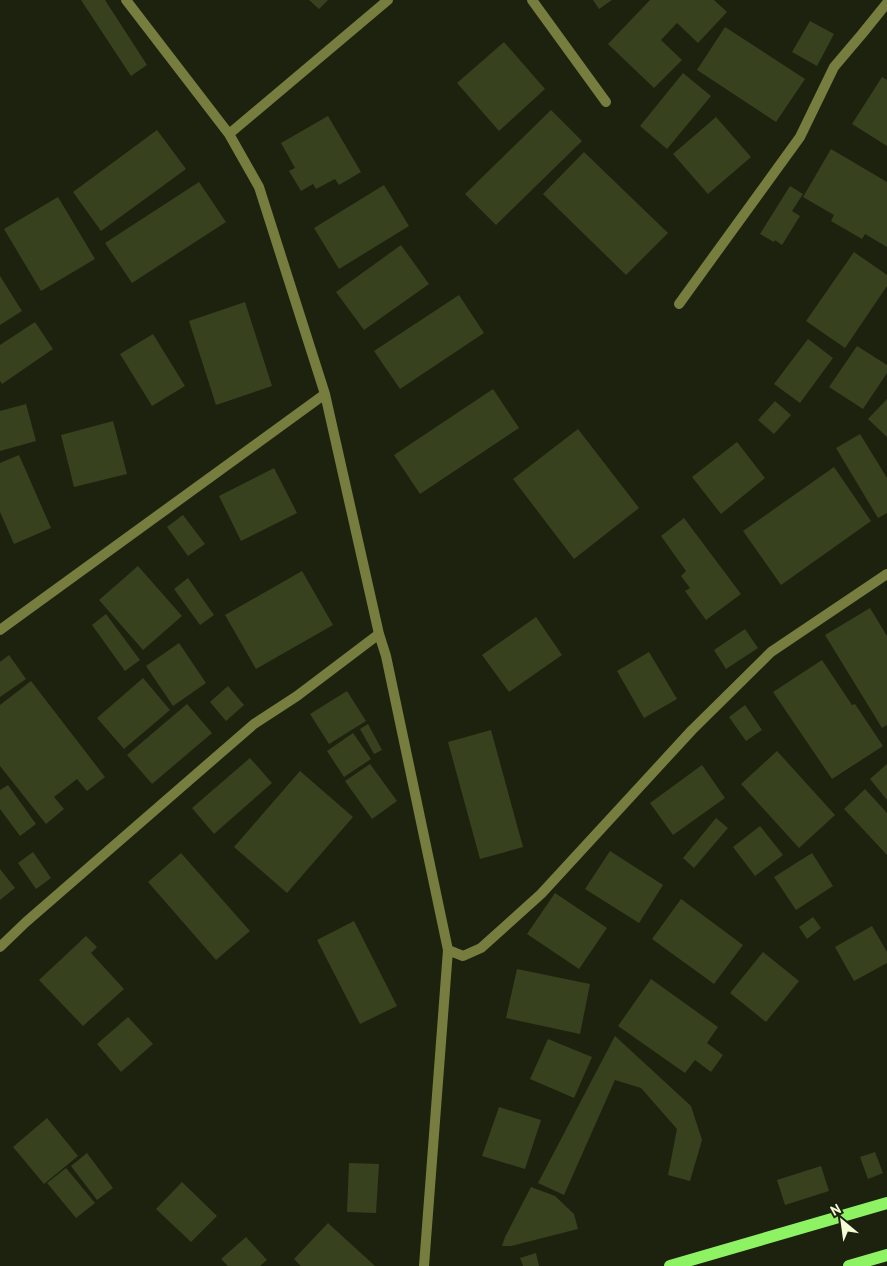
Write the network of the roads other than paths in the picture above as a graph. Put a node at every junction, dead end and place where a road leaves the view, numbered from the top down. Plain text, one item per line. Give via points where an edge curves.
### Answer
1 (126, 0) edge
2 (388, 0) edge
3 (532, 0) edge
4 (887, 3) edge
5 (606, 102) dead end
6 (229, 134) junction
7 (679, 304) dead end
8 (325, 394) junction
9 (887, 574) edge
10 (0, 630) edge
11 (379, 634) junction
12 (0, 947) edge
13 (448, 950) junction
14 (887, 1203) edge
15 (887, 1256) edge
16 (424, 1266) edge
17 (670, 1266) edge
18 (849, 1266) edge

1 - 6 street
2 - 6 street
3 - 5 street
4 - 7 street via 834,67 800,137
6 - 8 street via 259,187
8 - 10 street
8 - 11 street
9 - 13 street via 771,652 692,730 542,894 481,948 463,956
11 - 12 street via 254,724
11 - 13 street
13 - 16 street
14 - 17 main road
15 - 18 main road

